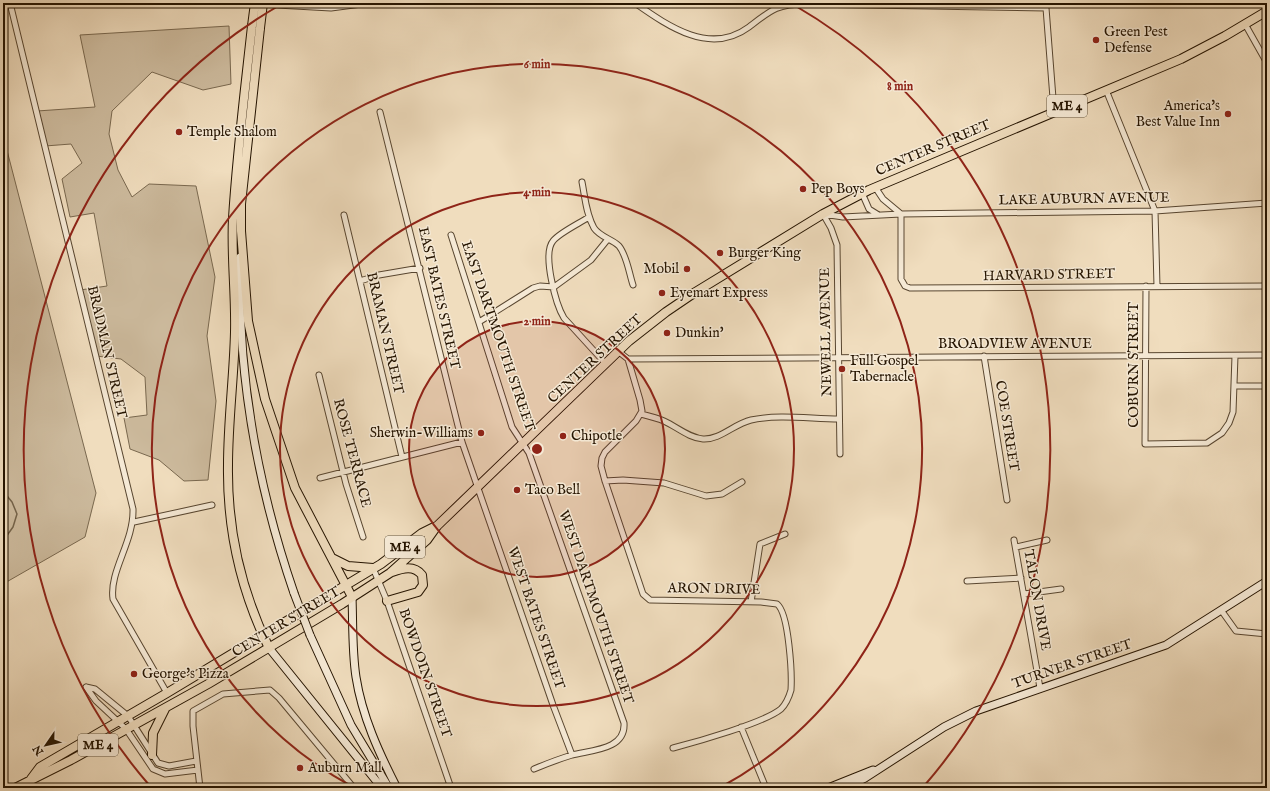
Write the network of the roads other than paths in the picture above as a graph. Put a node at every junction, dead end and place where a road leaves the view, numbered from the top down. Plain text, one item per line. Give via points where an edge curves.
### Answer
1 (10, 3) edge
2 (238, 3) edge
3 (255, 3) edge
4 (263, 3) edge
5 (369, 3) edge
6 (635, 3) edge
7 (1046, 5) edge
8 (1267, 10) edge
9 (1245, 24) junction
10 (256, 27) junction
11 (1267, 63) edge
12 (1106, 90) junction
13 (1054, 111) junction
14 (380, 112) dead end
15 (582, 182) dead end
16 (875, 187) junction
17 (862, 193) junction
18 (1267, 204) edge
19 (1155, 212) junction
20 (823, 214) junction
21 (901, 214) junction
22 (344, 215) dead end
23 (880, 215) junction
24 (589, 217) junction
25 (240, 231) junction
26 (451, 235) dead end
27 (608, 239) junction
28 (420, 268) junction
29 (360, 281) junction
30 (633, 285) dead end
31 (1146, 286) junction
32 (1157, 286) junction
33 (1267, 286) edge
34 (554, 287) junction
35 (234, 309) junction
36 (479, 322) junction
37 (619, 352) junction
38 (243, 353) junction
39 (1146, 355) junction
40 (1267, 355) edge
41 (984, 356) junction
42 (1235, 356) junction
43 (839, 358) junction
44 (628, 359) junction
45 (606, 364) junction
46 (319, 375) dead end
47 (1234, 386) junction
48 (1267, 386) edge
49 (641, 414) junction
50 (839, 419) junction
51 (462, 442) junction
52 (523, 445) junction
53 (840, 454) dead end
54 (402, 457) junction
55 (343, 472) junction
56 (320, 478) dead end
57 (605, 481) junction
58 (742, 482) dead end
59 (478, 487) junction
60 (1007, 500) dead end
61 (212, 505) dead end
62 (134, 522) junction
63 (436, 526) junction
64 (785, 534) dead end
65 (363, 537) dead end
66 (1014, 540) dead end
67 (1047, 540) dead end
68 (1016, 547) junction
69 (331, 558) junction
70 (373, 568) junction
71 (390, 573) junction
72 (1021, 578) junction
73 (967, 580) dead end
74 (378, 581) junction
75 (1267, 581) edge
76 (345, 585) junction
77 (1061, 589) dead end
78 (1024, 594) junction
79 (352, 597) junction
80 (387, 601) junction
81 (751, 602) junction
82 (1221, 610) junction
83 (254, 618) junction
84 (1267, 634) edge
85 (262, 635) junction
86 (248, 644) junction
87 (269, 648) junction
88 (1040, 688) junction
89 (167, 693) junction
90 (166, 707) junction
91 (128, 716) junction
92 (119, 721) junction
93 (135, 724) junction
94 (741, 727) junction
95 (126, 729) junction
96 (673, 748) dead end
97 (152, 755) junction
98 (572, 755) junction
99 (196, 761) junction
100 (883, 767) junction
101 (534, 769) dead end
102 (198, 770) junction
103 (30, 780) junction
104 (15, 788) edge
105 (200, 788) edge
106 (354, 788) edge
107 (382, 788) edge
108 (388, 788) edge
109 (397, 788) edge
110 (451, 788) edge
111 (766, 788) edge
112 (828, 788) edge
113 (845, 788) edge

1 - 62 street, BRADMAN STREET via 130,496
2 - 5 street via 332,8
3 - 10 main road, bridge
4 - 10 main road, bridge
6 - 7 street via 687,34 709,40 741,32 774,9 799,4
7 - 13 street
8 - 9 main road, CENTER STREET / ME 4
9 - 11 street
9 - 12 main road, CENTER STREET / ME 4 via 1181,58
10 - 25 main road
10 - 35 main road via 233,220
12 - 13 main road, CENTER STREET / ME 4
12 - 19 street
13 - 16 main road, CENTER STREET / ME 4
14 - 28 street, EAST BATES STREET
15 - 24 street
16 - 17 main road, CENTER STREET / ME 4
16 - 21 street via 883,199
17 - 20 main road, CENTER STREET / ME 4
17 - 23 street via 869,209
18 - 19 street, LAKE AUBURN AVENUE
19 - 21 street, LAKE AUBURN AVENUE
19 - 32 street
20 - 23 street, LAKE AUBURN AVENUE via 843,217
20 - 37 main road, CENTER STREET / ME 4 via 689,297 629,341
20 - 43 street, NEWELL AVENUE via 837,245
21 - 23 street, LAKE AUBURN AVENUE
21 - 31 street, HARVARD STREET via 901,280 910,288
22 - 29 street, BRAMAN STREET
24 - 27 street via 598,233
24 - 34 street via 553,240 548,248
25 - 38 main road
25 - 69 main road via 248,321 265,399 295,488
26 - 36 street, EAST DARTMOUTH STREET
27 - 30 street via 624,254
27 - 34 street via 591,260
28 - 29 street
28 - 51 street, EAST BATES STREET
29 - 54 street, BRAMAN STREET
31 - 32 street, HARVARD STREET
31 - 39 street, COBURN STREET
32 - 33 street, HARVARD STREET
34 - 36 street via 533,288
34 - 45 street via 559,310 564,318
35 - 38 main road
35 - 83 main road via 228,493 240,572
36 - 52 street, EAST DARTMOUTH STREET via 512,427
37 - 44 street
37 - 45 main road, CENTER STREET / ME 4
38 - 108 main road, bridge via 258,461 273,525 294,593 310,635 352,725
39 - 41 street, BROADVIEW AVENUE
39 - 42 street, BROADVIEW AVENUE
39 - 47 street, COBURN STREET via 1145,444 1212,441 1222,433 1232,418
40 - 42 street, BROADVIEW AVENUE
41 - 43 street, BROADVIEW AVENUE
41 - 60 street, COE STREET
42 - 47 street
43 - 44 street, BROADVIEW AVENUE
43 - 50 street, NEWELL AVENUE
44 - 49 street via 640,400
45 - 52 main road, CENTER STREET / ME 4
46 - 55 street, ROSE TERRACE
47 - 48 street
49 - 50 street via 704,439 712,438 739,423 753,419
49 - 57 street via 610,445 603,456
50 - 53 street, NEWELL AVENUE
51 - 54 street
51 - 59 street, EAST BATES STREET
52 - 59 main road, CENTER STREET / ME 4
52 - 98 street, WEST DARTMOUTH STREET via 529,453 625,729 616,742 604,748
54 - 55 street
55 - 56 street
55 - 65 street, ROSE TERRACE
57 - 58 street via 664,483 706,496 722,494
57 - 81 street, ARON DRIVE via 642,590 648,599
59 - 63 main road, CENTER STREET / ME 4
59 - 98 street, WEST BATES STREET
61 - 62 street
62 - 89 street, BRADMAN STREET via 114,581 113,599
63 - 70 main road, CENTER STREET / ME 4
63 - 71 main road, CENTER STREET / ME 4 via 427,540
64 - 81 street via 760,544
66 - 68 street, TALON DRIVE
67 - 68 street
68 - 72 street, TALON DRIVE
69 - 70 main road via 354,567
69 - 76 main road
70 - 74 street, BOWDOIN STREET
70 - 76 main road, CENTER STREET / ME 4
71 - 74 main road, CENTER STREET / ME 4
71 - 80 main road via 415,568 424,580 418,592
72 - 73 street
72 - 78 street, TALON DRIVE
74 - 79 main road, CENTER STREET / ME 4
74 - 80 street, BOWDOIN STREET
75 - 82 main road, TURNER STREET
76 - 79 main road
76 - 85 main road, CENTER STREET / ME 4
77 - 78 street
78 - 88 street, TALON DRIVE
79 - 87 main road, CENTER STREET / ME 4
79 - 109 main road via 356,677 372,732
80 - 110 street, BOWDOIN STREET
81 - 94 street, ARON DRIVE via 769,602 780,606 786,628 791,682 790,694 780,709
82 - 84 street via 1236,631
82 - 88 main road, TURNER STREET via 1166,645
83 - 85 main road
83 - 86 main road via 253,637
85 - 86 main road, CENTER STREET / ME 4
85 - 87 main road
86 - 89 main road, CENTER STREET / ME 4
87 - 90 main road, CENTER STREET / ME 4
87 - 107 main road
88 - 100 main road, TURNER STREET via 959,719
89 - 91 main road, CENTER STREET / ME 4
90 - 93 main road, CENTER STREET / ME 4
90 - 97 main road via 153,732
91 - 92 main road, CENTER STREET / ME 4
91 - 92 street via 95,689 86,687 96,701
91 - 93 street
92 - 95 street
92 - 103 main road, CENTER STREET / ME 4 via 40,767
93 - 95 main road, CENTER STREET / ME 4
93 - 97 street
94 - 96 street
94 - 111 street
95 - 102 street via 149,765 158,773 172,774
95 - 103 main road, CENTER STREET / ME 4
97 - 99 street via 158,763 166,766
98 - 101 street
99 - 102 street
99 - 106 street via 193,711 223,694 270,690
100 - 112 main road, TURNER STREET
100 - 113 main road, TURNER STREET
102 - 105 street
103 - 104 main road, CENTER STREET / ME 4

